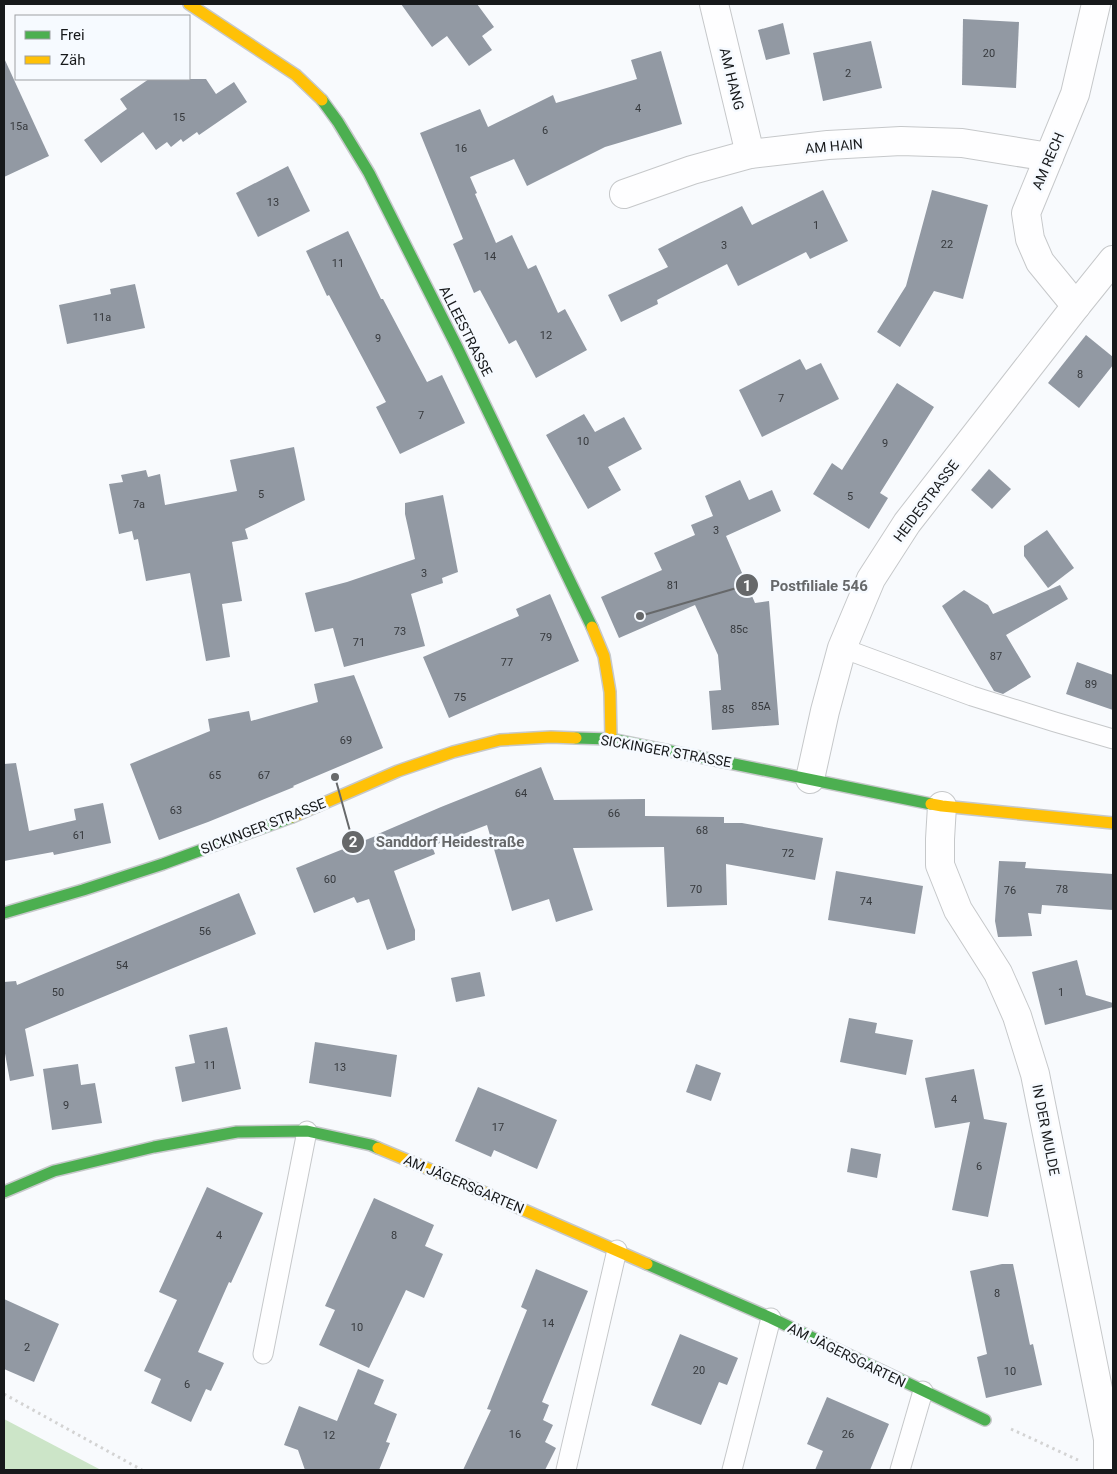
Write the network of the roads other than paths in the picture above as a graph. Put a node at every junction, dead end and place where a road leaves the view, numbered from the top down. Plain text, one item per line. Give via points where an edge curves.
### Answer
1 (190, 4) edge
2 (714, 4) edge
3 (1096, 4) edge
4 (750, 154) junction
5 (1049, 157) junction
6 (624, 194) dead end
7 (1113, 260) edge
8 (1076, 306) junction
9 (842, 648) junction
10 (611, 739) junction
11 (1113, 739) edge
12 (810, 780) junction
13 (942, 806) junction
14 (1113, 822) edge
15 (4, 913) edge
16 (307, 1131) junction
17 (4, 1192) edge
18 (617, 1250) junction
19 (771, 1318) junction
20 (263, 1354) dead end
21 (923, 1391) junction
22 (984, 1420) road end
23 (566, 1470) edge
24 (732, 1470) edge
25 (900, 1470) edge
26 (1108, 1470) edge

1 - 10 street, ALLEESTRASSE via 296,75 338,122 368,173 458,348 586,613 604,656 610,692
2 - 4 street, AM HANG
3 - 5 street, AM RECH via 1075,94
4 - 5 street, AM HAIN via 901,141 962,143
4 - 6 street, AM HAIN
5 - 8 street, AM RECH via 1026,213 1030,239 1040,262
7 - 8 street, HEIDESTRASSE
8 - 9 street, HEIDESTRASSE via 907,523 871,579
9 - 11 lane via 972,696
9 - 12 street, HEIDESTRASSE
10 - 12 street, SICKINGER STRASSE
10 - 15 street, SICKINGER STRASSE via 551,737 500,740 454,752 398,771 284,821 172,861
12 - 13 street, SICKINGER STRASSE
13 - 14 street, SICKINGER STRASSE
13 - 26 street, IN DER MULDE via 940,864 958,910 998,973 1017,1016 1035,1074 1108,1439
16 - 17 street, AM JÄGERSGARTEN via 237,1132 154,1147 54,1171
16 - 18 street, AM JÄGERSGARTEN via 371,1145
16 - 20 lane
18 - 19 street, AM JÄGERSGARTEN
18 - 23 lane
19 - 21 street, AM JÄGERSGARTEN
19 - 24 lane, AM JÄGERSGARTEN
21 - 22 street, AM JÄGERSGARTEN
21 - 25 lane, AM JÄGERSGARTEN

